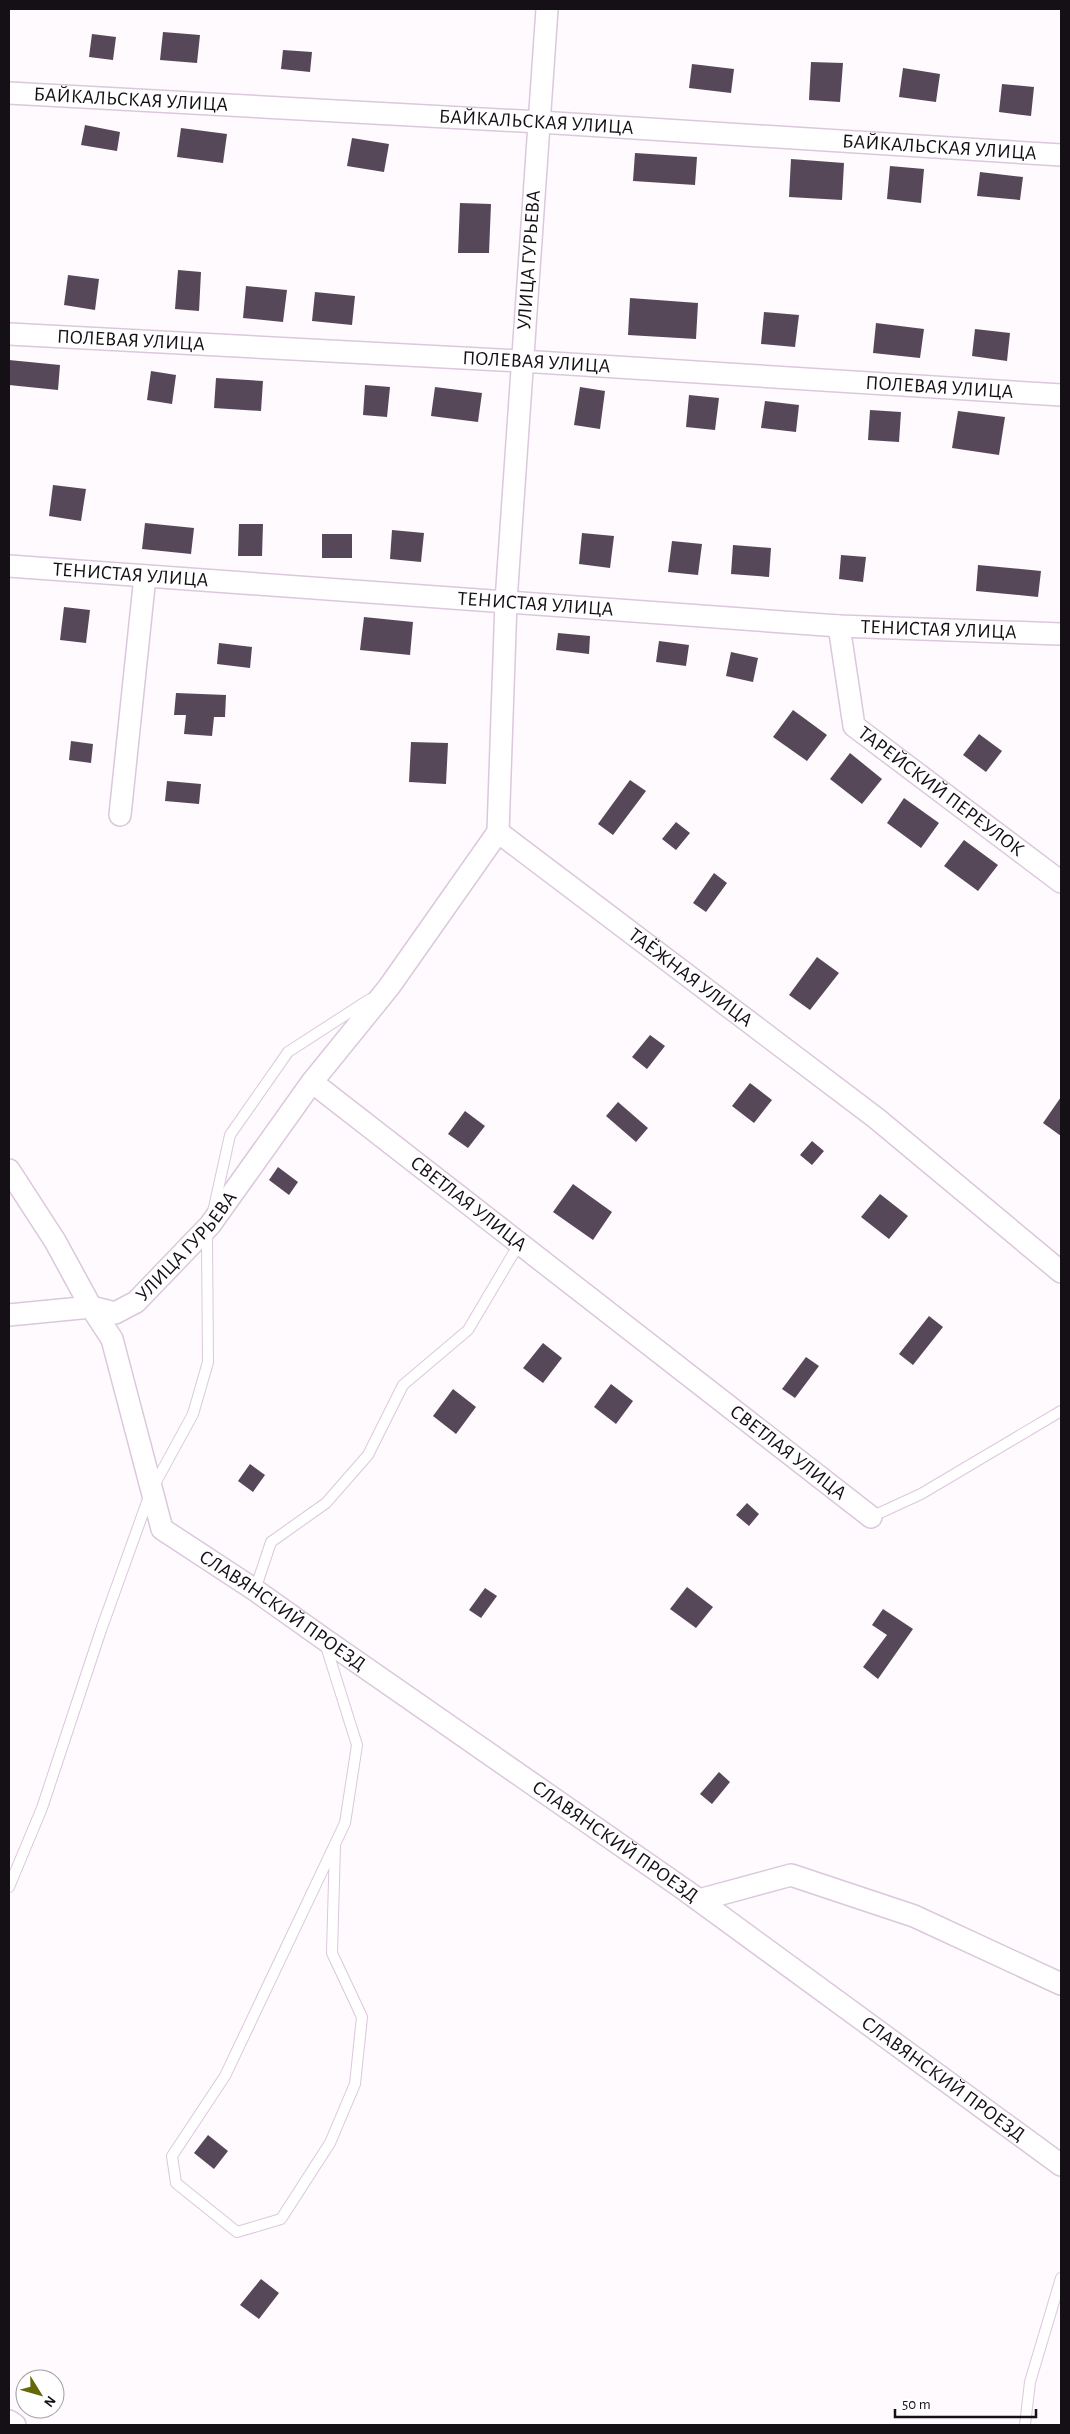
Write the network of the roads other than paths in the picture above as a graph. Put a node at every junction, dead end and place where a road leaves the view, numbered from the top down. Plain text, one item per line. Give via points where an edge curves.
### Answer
1 (547, 9) edge
2 (9, 93) edge
3 (539, 122) junction
4 (1061, 155) edge
5 (9, 334) edge
6 (521, 361) junction
7 (1061, 395) edge
8 (9, 566) edge
9 (145, 576) junction
10 (506, 602) junction
11 (839, 626) junction
12 (1061, 634) edge
13 (120, 816) dead end
14 (498, 832) junction
15 (1061, 882) edge
16 (389, 987) junction
17 (312, 1082) junction
18 (9, 1170) edge
19 (210, 1225) junction
20 (519, 1244) junction
21 (1061, 1272) edge
22 (91, 1308) junction
23 (9, 1315) edge
24 (1061, 1411) edge
25 (151, 1491) junction
26 (871, 1517) joint
27 (256, 1590) junction
28 (324, 1640) junction
29 (335, 1845) junction
30 (9, 1887) edge
31 (699, 1900) junction
32 (1061, 1984) edge
33 (1061, 2165) edge
34 (1061, 2278) edge
35 (9, 2421) edge
36 (15, 2425) edge
37 (1025, 2425) edge

1 - 3 street, УЛИЦА ГУРЬЕВА
2 - 3 street, БАЙКАЛЬСКАЯ УЛИЦА
3 - 4 street, БАЙКАЛЬСКАЯ УЛИЦА
3 - 6 street, УЛИЦА ГУРЬЕВА
5 - 6 street, ПОЛЕВАЯ УЛИЦА
6 - 7 street, ПОЛЕВАЯ УЛИЦА
6 - 10 street, УЛИЦА ГУРЬЕВА
8 - 9 street, ТЕНИСТАЯ УЛИЦА
9 - 10 street, ТЕНИСТАЯ УЛИЦА
9 - 13 street
10 - 11 street, ТЕНИСТАЯ УЛИЦА
10 - 14 street
11 - 12 street, ТЕНИСТАЯ УЛИЦА
11 - 15 street, ТАРЕЙСКИЙ ПЕРЕУЛОК via 854,726
14 - 16 street
14 - 21 street, ТАЁЖНАЯ УЛИЦА via 876,1118
16 - 17 street
16 - 19 lane via 288,1052 230,1135
17 - 19 street, УЛИЦА ГУРЬЕВА
17 - 20 street, СВЕТЛАЯ УЛИЦА
18 - 22 street via 55,1241
19 - 22 street, УЛИЦА ГУРЬЕВА via 136,1302 114,1312
19 - 25 lane via 207,1240 208,1362 193,1414
20 - 26 street, СВЕТЛАЯ УЛИЦА
20 - 27 lane via 468,1330 403,1385 368,1455 326,1503 270,1542
22 - 23 street, УЛИЦА ГУРЬЕВА
22 - 25 street via 112,1339
24 - 26 lane via 921,1494
25 - 27 street, СЛАВЯНСКИЙ ПРОЕЗД via 162,1529
25 - 30 lane via 42,1808
27 - 28 street, СЛАВЯНСКИЙ ПРОЕЗД
28 - 29 lane via 358,1745 345,1822
28 - 31 street, СЛАВЯНСКИЙ ПРОЕЗД
29 - 29 lane via 225,2076 172,2156 176,2183 237,2232 281,2219 330,2143 355,2084 362,2017 332,1953
31 - 32 street via 791,1875 914,1916
31 - 33 street, СЛАВЯНСКИЙ ПРОЕЗД
34 - 37 lane via 1030,2382
35 - 36 street

